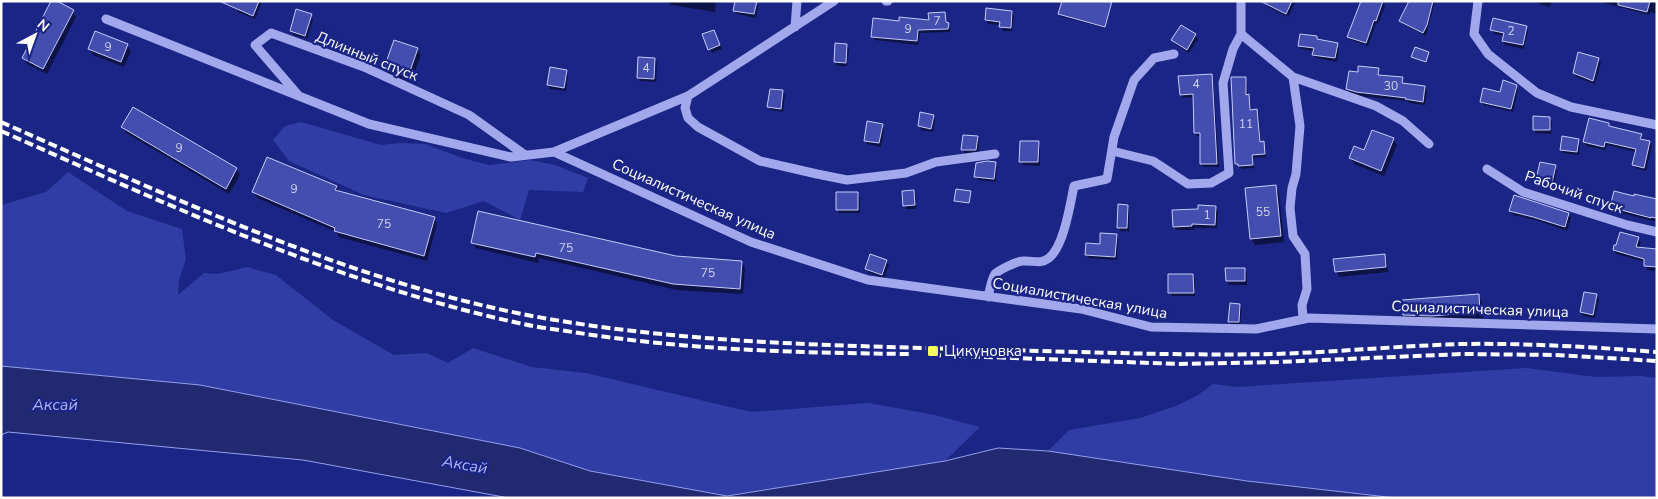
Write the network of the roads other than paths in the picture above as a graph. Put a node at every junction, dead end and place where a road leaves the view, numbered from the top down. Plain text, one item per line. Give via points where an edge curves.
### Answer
1 (797, 1) edge
2 (834, 1) edge
3 (1241, 1) edge
4 (1478, 1) edge
5 (106, 19) dead end
6 (795, 27) junction
7 (1241, 34) junction
8 (1174, 54) dead end
9 (1293, 78) junction
10 (299, 96) junction
11 (688, 96) junction
12 (1657, 125) edge
13 (1429, 144) dead end
14 (1112, 151) junction
15 (554, 152) junction
16 (996, 154) dead end
17 (525, 155) junction
18 (1487, 169) dead end
19 (1657, 232) edge
20 (988, 296) junction
21 (1303, 319) junction
22 (1657, 328) edge

1 - 6 street
2 - 6 street, Длинный спуск
3 - 7 street
4 - 12 street via 1474,34 1488,54 1537,93 1571,107
5 - 10 street, Длинный спуск
6 - 11 street, Длинный спуск
7 - 9 street
7 - 14 street via 1233,49 1224,83 1229,173 1212,183 1188,184 1153,161
8 - 14 street via 1154,58 1134,80
9 - 13 street via 1376,106 1404,121
9 - 21 street via 1300,126 1290,208 1293,236 1306,254 1307,289 1302,304
10 - 17 street, Длинный спуск via 369,124 510,157
10 - 17 street, Длинный спуск via 254,45 271,33 364,67 469,115
11 - 15 street, Длинный спуск
11 - 16 street via 685,108 688,118 698,127 760,161 847,180 906,173 936,162
14 - 20 street via 1107,179 1074,186 1062,240 1050,258 1039,263 1016,262 995,274
15 - 17 street, Длинный спуск
15 - 20 street, Социалистическая улица via 751,242 868,280
18 - 19 street, Рабочий спуск via 1523,192
20 - 21 street, Социалистическая улица via 1081,309 1151,327 1256,329
21 - 22 street, Социалистическая улица

